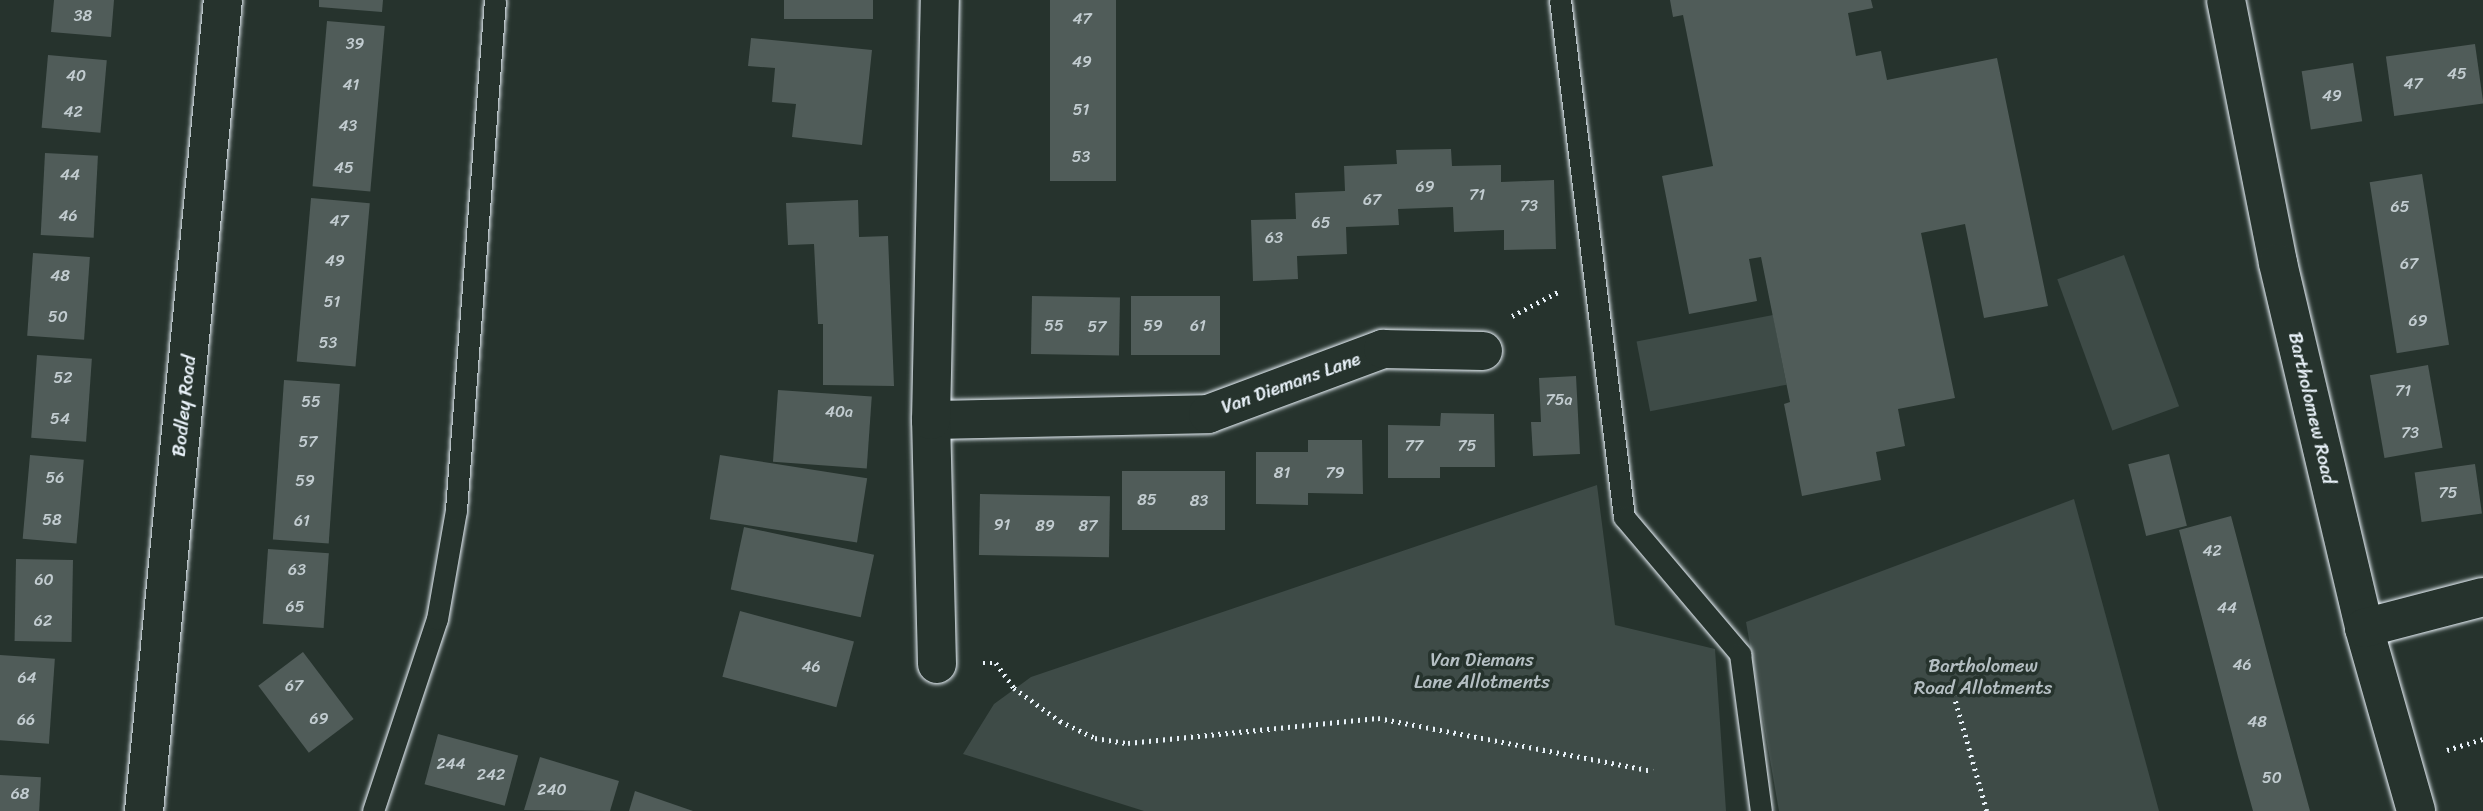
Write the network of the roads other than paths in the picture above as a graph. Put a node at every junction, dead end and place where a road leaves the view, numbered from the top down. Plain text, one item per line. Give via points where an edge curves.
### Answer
1 (223, 0) edge
2 (495, 0) edge
3 (940, 0) edge
4 (1560, 0) edge
5 (2226, 0) edge
6 (1483, 351) road end
7 (932, 420) junction
8 (2483, 597) edge
9 (2364, 628) junction
10 (937, 664) dead end
11 (144, 811) edge
12 (373, 811) edge
13 (1761, 811) edge
14 (2416, 811) edge

1 - 11 street, Bodley Road
2 - 12 lane via 456,510 436,620
3 - 7 street
4 - 13 lane via 1624,517 1740,654
5 - 9 street, Bartholomew Road via 2278,263
6 - 7 street, Van Diemans Lane via 1383,349 1208,414
7 - 10 street
8 - 9 street
9 - 14 street, Bartholomew Road

